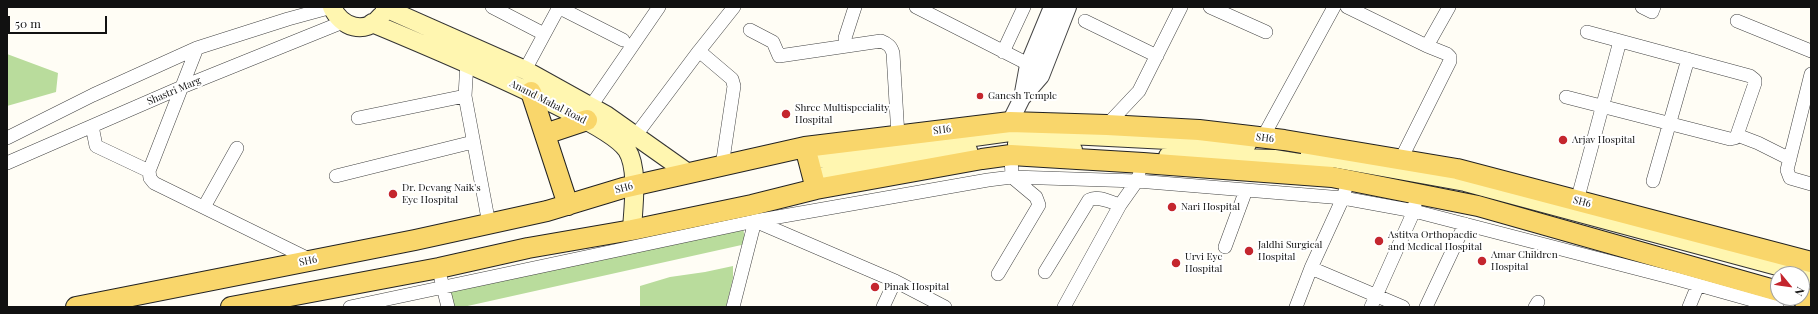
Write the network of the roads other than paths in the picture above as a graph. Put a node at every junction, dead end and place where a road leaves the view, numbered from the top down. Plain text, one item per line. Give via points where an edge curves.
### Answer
1 (332, 7) edge
2 (385, 7) edge
3 (492, 7) edge
4 (559, 7) edge
5 (659, 7) edge
6 (734, 7) edge
7 (855, 7) edge
8 (916, 7) edge
9 (1024, 7) edge
10 (1052, 7) edge
11 (1068, 7) edge
12 (1181, 7) edge
13 (1210, 7) edge
14 (1334, 7) edge
15 (1347, 7) edge
16 (1449, 7) edge
17 (1642, 7) edge
18 (1654, 7) edge
19 (1085, 20) dead end
20 (1737, 21) dead end
21 (343, 22) junction
22 (372, 23) junction
23 (750, 30) dead end
24 (1266, 32) dead end
25 (1587, 32) dead end
26 (544, 34) junction
27 (623, 40) dead end
28 (1620, 41) junction
29 (846, 46) junction
30 (1427, 46) junction
31 (197, 48) junction
32 (699, 50) junction
33 (1811, 51) edge
34 (1002, 52) junction
35 (1157, 56) junction
36 (1688, 60) junction
37 (467, 62) junction
38 (1028, 65) junction
39 (525, 70) junction
40 (1043, 71) junction
41 (1811, 74) edge
42 (182, 87) junction
43 (531, 92) junction
44 (465, 96) junction
45 (1566, 97) dead end
46 (1022, 98) junction
47 (1603, 106) junction
48 (589, 113) junction
49 (358, 118) dead end
50 (1669, 123) junction
51 (1107, 125) junction
52 (92, 126) junction
53 (545, 134) junction
54 (1737, 135) junction
55 (898, 136) junction
56 (1263, 137) junction
57 (7, 138) edge
58 (1010, 138) junction
59 (630, 141) junction
60 (473, 142) junction
61 (237, 148) dead end
62 (1401, 159) junction
63 (1790, 159) junction
64 (7, 163) edge
65 (722, 166) junction
66 (810, 168) junction
67 (149, 171) junction
68 (1140, 172) junction
69 (688, 173) junction
70 (336, 176) dead end
71 (1012, 177) junction
72 (1653, 181) dead end
73 (1811, 184) edge
74 (634, 186) junction
75 (1345, 189) junction
76 (1246, 190) junction
77 (1577, 201) junction
78 (1415, 203) junction
79 (568, 205) junction
80 (1120, 205) junction
81 (204, 207) junction
82 (754, 213) junction
83 (489, 224) junction
84 (1464, 224) junction
85 (631, 239) junction
86 (1225, 247) dead end
87 (311, 260) junction
88 (1811, 262) edge
89 (439, 268) junction
90 (1311, 268) junction
91 (1045, 272) dead end
92 (998, 274) dead end
93 (1811, 275) edge
94 (1770, 280) edge
95 (895, 282) junction
96 (1698, 285) junction
97 (443, 288) junction
98 (1770, 289) edge
99 (1374, 302) edge
100 (76, 307) edge
101 (231, 307) edge
102 (350, 307) edge
103 (448, 307) edge
104 (733, 307) edge
105 (883, 307) edge
106 (945, 307) edge
107 (1064, 307) edge
108 (1296, 307) edge
109 (1403, 307) edge
110 (1426, 307) edge
111 (1689, 307) edge
112 (1777, 307) edge

1 - 21 main road via 336,16
1 - 31 street
2 - 22 main road via 378,20
2 - 39 main road, Anand Mahal Road
3 - 26 street
4 - 26 street
4 - 27 street
5 - 48 street
6 - 32 street
7 - 29 street via 845,38
8 - 34 street
9 - 34 street
10 - 38 street
11 - 40 street
12 - 35 street
13 - 24 street
14 - 56 street
15 - 30 street
16 - 30 street
17 - 18 street via 1652,12
19 - 35 street
20 - 33 street
21 - 22 main road via 361,27
21 - 42 street, Shastri Marg
22 - 37 main road, Anand Mahal Road
23 - 29 street via 773,42 778,56
25 - 28 street
26 - 39 street
28 - 36 street
28 - 47 street
29 - 55 street via 881,42 891,48
30 - 62 street via 1446,54 1450,57 1450,62
31 - 42 street
31 - 57 street via 93,95
32 - 59 street
32 - 65 street via 732,79 734,86
34 - 38 street
35 - 51 street via 1139,91
36 - 50 street
36 - 54 street via 1750,76 1754,80
37 - 43 main road, Anand Mahal Road
37 - 44 street
38 - 40 street
38 - 46 street
39 - 48 main road, Anand Mahal Road
40 - 46 street
41 - 63 street
42 - 52 street, Shastri Marg
42 - 67 street
43 - 48 main road, Anand Mahal Road
43 - 53 main road
44 - 49 street
44 - 60 street
45 - 47 street
46 - 58 street
47 - 50 street
47 - 77 street
48 - 53 main road
48 - 59 main road, Anand Mahal Road
50 - 54 street via 1730,139
50 - 72 street
51 - 56 main road, SH6 via 1199,130
51 - 58 main road, SH6
52 - 64 street, Shastri Marg
52 - 67 street via 96,146
53 - 79 main road
54 - 63 street
55 - 58 main road, SH6
55 - 66 main road, SH6
56 - 62 main road, SH6
58 - 66 main road
58 - 66 main road, SH6 via 952,165
58 - 68 main road, SH6
58 - 71 street
58 - 93 main road via 1249,144 1454,180
58 - 94 main road via 1123,155 1274,159 1458,190
59 - 69 main road, Anand Mahal Road
59 - 74 main road
60 - 70 street
60 - 83 street
61 - 81 street
62 - 77 main road, SH6 via 1457,169
63 - 73 street via 1787,170 1790,178
65 - 66 main road, SH6
65 - 69 main road, SH6
66 - 82 main road
67 - 81 street via 154,183
68 - 71 street
68 - 75 main road, SH6 via 1332,177
68 - 76 street
68 - 80 street
69 - 74 main road, SH6
71 - 82 street
71 - 92 street via 1036,197 1039,205
74 - 79 main road, SH6
74 - 85 main road
75 - 76 street
75 - 78 main road, SH6
75 - 90 street
76 - 86 street
77 - 88 main road, SH6
78 - 84 street
78 - 98 main road, SH6 via 1478,206
78 - 99 street
79 - 83 main road, SH6
80 - 91 street via 1098,198 1089,200
80 - 107 street
81 - 87 street
82 - 85 main road
82 - 95 street
82 - 104 street
83 - 87 main road, SH6
84 - 96 street
84 - 110 street
85 - 89 main road via 528,248
85 - 97 street
87 - 100 main road, SH6
89 - 97 street
89 - 101 main road
90 - 99 street
90 - 108 street
95 - 105 street
95 - 106 street
96 - 111 street
96 - 112 street
97 - 102 street
97 - 103 street
99 - 109 street

